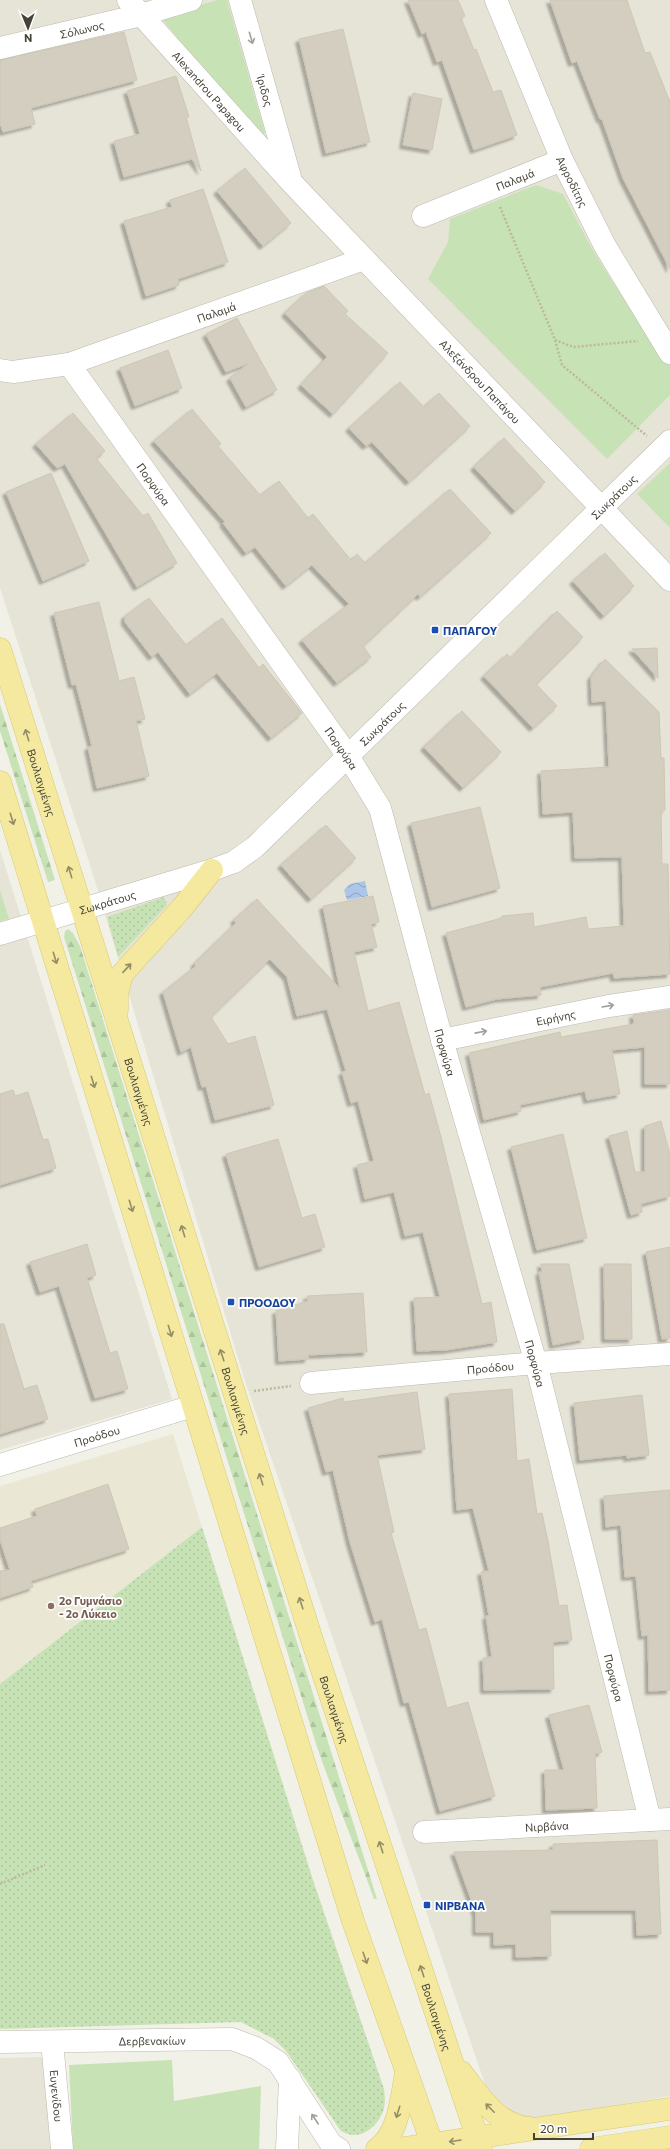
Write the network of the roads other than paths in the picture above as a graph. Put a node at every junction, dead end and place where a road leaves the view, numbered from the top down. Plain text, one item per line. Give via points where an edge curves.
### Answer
1 (191, 0) edge
2 (240, 0) edge
3 (496, 0) edge
4 (134, 7) edge
5 (0, 48) edge
6 (562, 160) junction
7 (291, 182) junction
8 (423, 216) dead end
9 (364, 259) junction
10 (665, 346) edge
11 (69, 364) junction
12 (0, 370) edge
13 (666, 445) edge
14 (601, 508) junction
15 (670, 580) edge
16 (0, 649) edge
17 (348, 756) junction
18 (0, 782) edge
19 (212, 870) junction
20 (82, 909) junction
21 (43, 921) junction
22 (0, 934) edge
23 (670, 997) edge
24 (116, 1019) junction
25 (442, 1040) junction
26 (670, 1354) edge
27 (536, 1363) junction
28 (311, 1383) road end
29 (193, 1406) junction
30 (0, 1465) edge
31 (660, 1819) edge
32 (424, 1832) dead end
33 (0, 2042) edge
34 (52, 2042) junction
35 (452, 2061) junction
36 (406, 2074) junction
37 (290, 2079) junction
38 (670, 2109) edge
39 (537, 2128) junction
40 (670, 2136) edge
41 (479, 2143) edge
42 (433, 2147) edge
43 (62, 2149) edge
44 (287, 2149) edge
45 (339, 2149) edge
46 (377, 2149) edge
47 (399, 2149) edge
48 (591, 2149) edge

1 - 4 street, Σόλωνος
2 -> 7 street, Ίριδος
3 - 6 street, Αφροδίτης
4 - 5 street, Σόλωνος
4 - 7 street, Alexandrou Papagou
6 - 8 street, Παλαμά
6 - 10 street, Αφροδίτης via 606,246
7 - 9 street, Αλεξάνδρου Παπάγου
9 - 11 street, Παλαμά
9 - 14 street, Αλεξάνδρου Παπάγου
11 - 12 street, Παλαμά via 13,372
11 - 17 street, Πορφύρα
13 - 14 street, Σωκράτους
14 - 15 street, Αλεξάνδρου Παπάγου
14 - 17 street, Σωκράτους
20 -> 16 main road, Βουλιαγμένης
17 - 19 street, Σωκράτους via 255,847 234,862
17 - 25 street, Πορφύρα via 380,808
18 -> 21 main road
19 - 20 street, Σωκράτους
24 -> 19 main road via 117,994 122,974 182,908
20 - 21 street, Σωκράτους
20 - 24 main road, Βουλιαγμένης
21 - 22 street, Σωκράτους
21 -> 29 main road
25 -> 23 street, Ειρήνης via 609,1006
35 -> 24 main road, Βουλιαγμένης via 315,1647
25 - 27 street, Πορφύρα
26 - 27 street, Προόδου
27 - 28 street, Προόδου
27 - 31 street, Πορφύρα
29 - 30 street, Προόδου
29 -> 36 main road via 352,1921
31 - 32 street, Νιρβάνα
33 - 34 street, Δερβενακίων
34 - 37 street, Δερβενακίων via 232,2039 256,2048 278,2062
34 - 43 street, Ευγενίδου
39 -> 35 main road via 506,2122 489,2108
35 - 41 main road, Βουλιαγμένης
36 - 42 main road
36 -> 46 main road via 400,2108 392,2131
37 - 44 street
45 -> 37 street, Δερβενακίων via 332,2144
38 - 39 main road
39 - 41 main road
40 - 48 main road
41 -> 42 main road
42 - 47 main road

